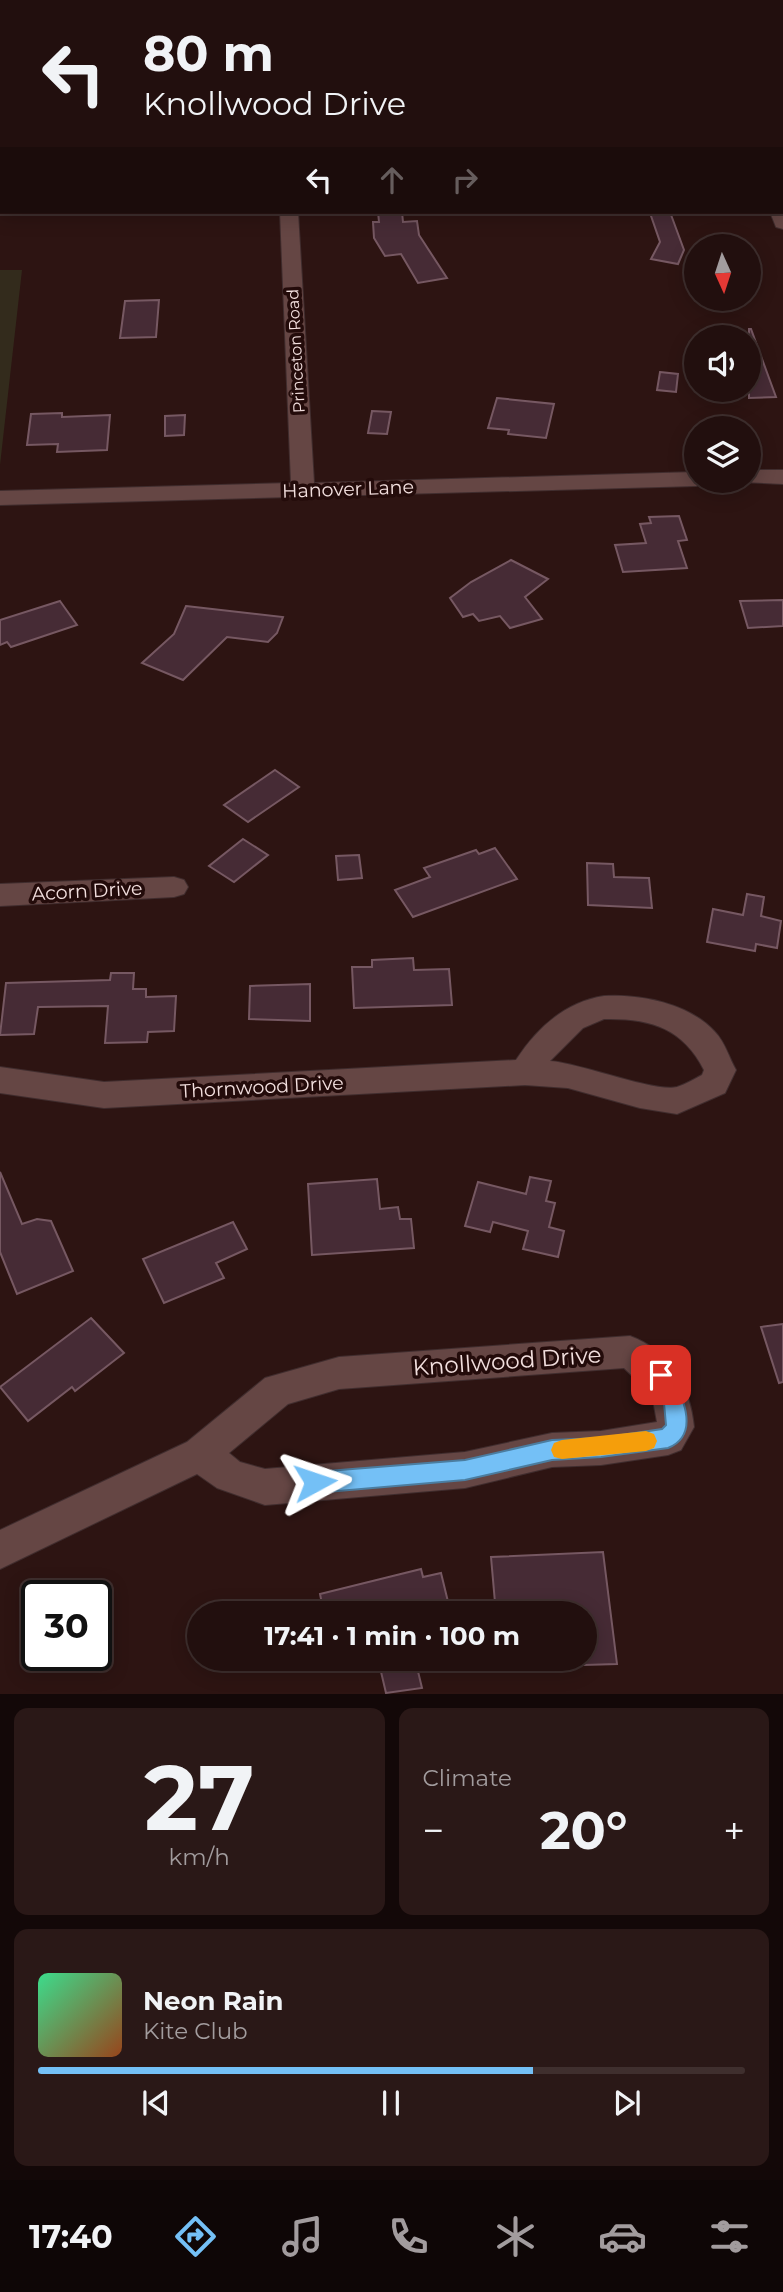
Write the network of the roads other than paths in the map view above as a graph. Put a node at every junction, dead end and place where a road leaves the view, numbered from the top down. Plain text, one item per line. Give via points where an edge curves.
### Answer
1 (289, 214) edge
2 (761, 477) edge
3 (783, 477) edge
4 (684, 479) edge
5 (303, 491) junction
6 (0, 498) edge
7 (174, 887) dead end
8 (0, 895) edge
9 (525, 1072) junction
10 (0, 1080) edge
11 (200, 1454) junction
12 (0, 1550) edge

1 - 5 street, Princeton Road
2 - 3 street
4 - 5 street, Hanover Lane
5 - 6 street, Hanover Lane
7 - 8 street, Acorn Drive
9 - 9 street, Thornwood Drive via 568,1075 677,1101 714,1084 720,1070 704,1038 675,1018 636,1008 589,1010 536,1053
9 - 10 street, Thornwood Drive via 104,1095
11 - 11 street, Knollwood Drive via 230,1476 265,1487 465,1470 552,1450 668,1438 676,1427 674,1402 661,1375 630,1352 339,1373 278,1390
11 - 12 street, Knollwood Drive

